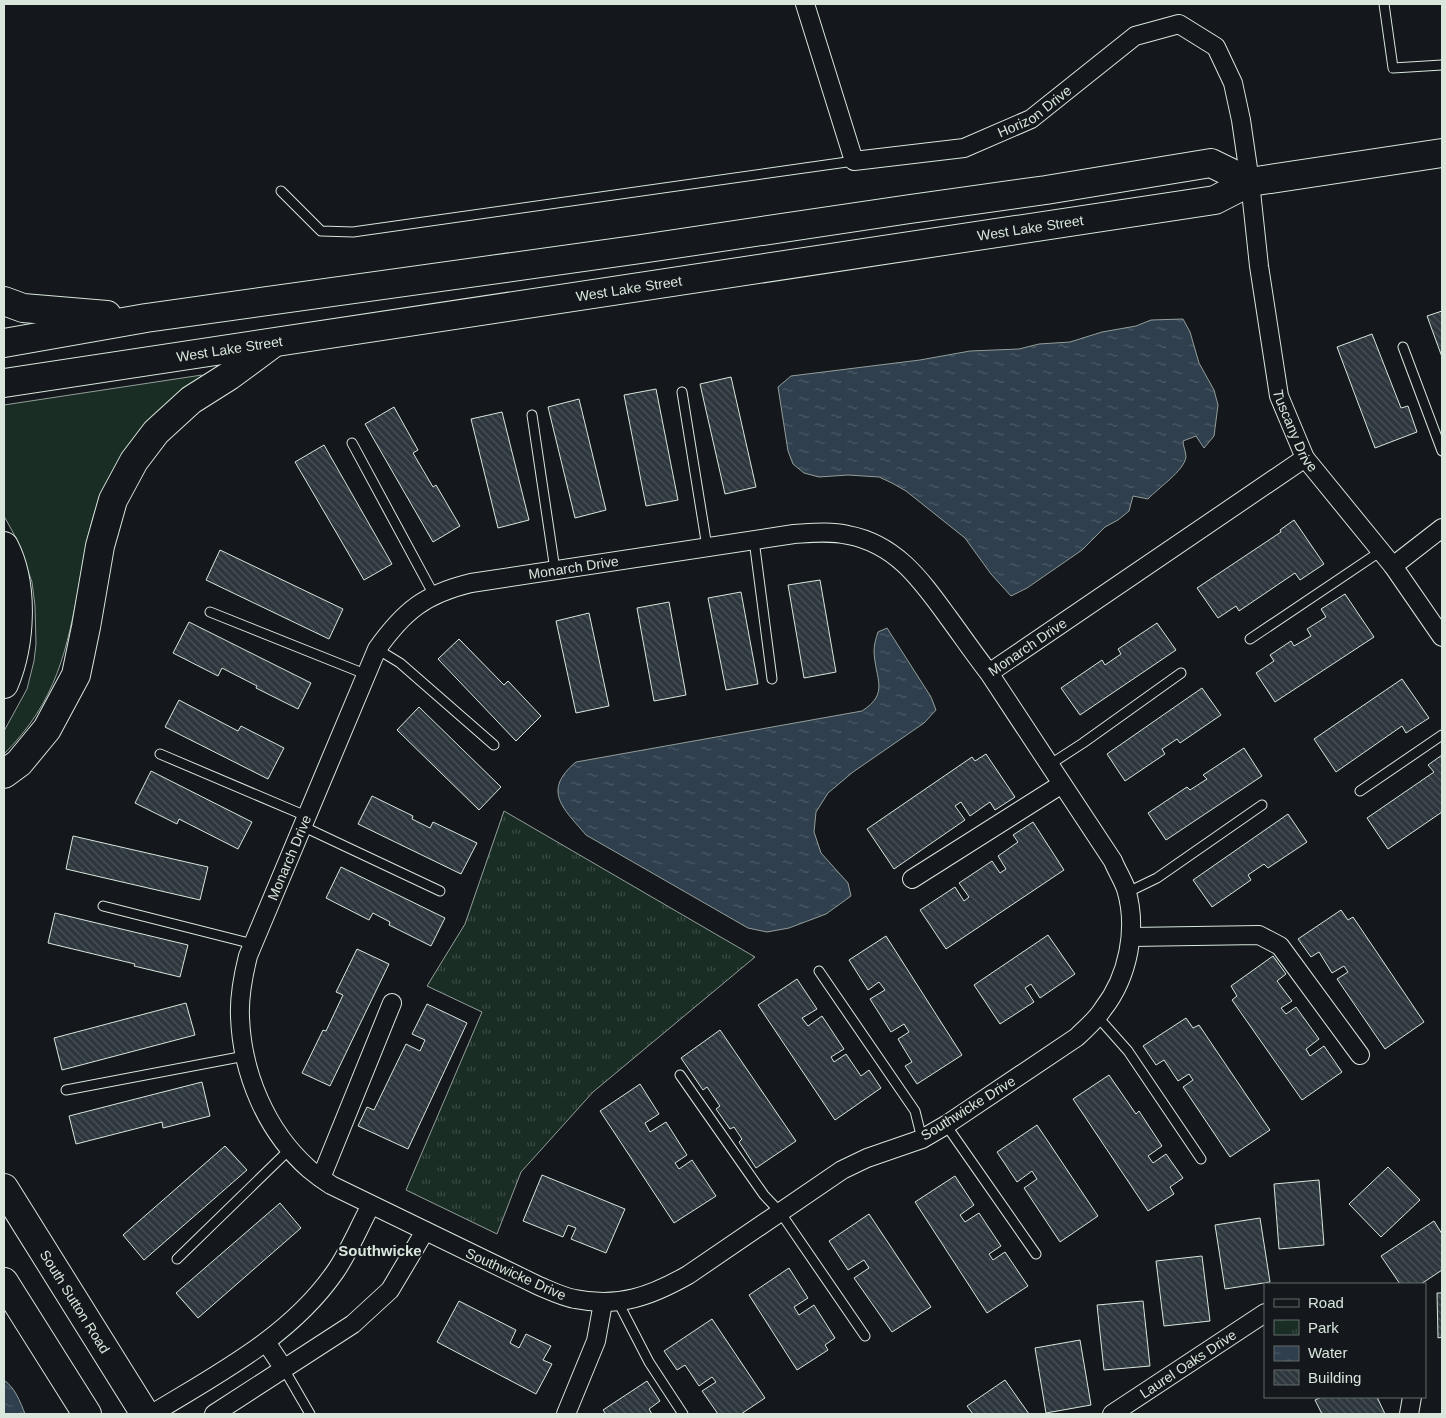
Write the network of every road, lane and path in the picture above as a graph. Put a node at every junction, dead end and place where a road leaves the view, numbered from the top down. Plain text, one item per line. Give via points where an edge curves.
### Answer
1 (805, 4) edge
2 (1384, 4) edge
3 (1442, 65) edge
4 (1442, 153) edge
5 (854, 162) junction
6 (1250, 182) junction
7 (281, 191) dead end
8 (4, 301) edge
9 (146, 318) junction
10 (275, 342) junction
11 (4, 343) edge
12 (1402, 347) dead end
13 (4, 383) edge
14 (682, 392) dead end
15 (532, 415) dead end
16 (352, 443) dead end
17 (1442, 451) edge
18 (1305, 458) junction
19 (1442, 528) edge
20 (754, 540) junction
21 (4, 546) edge
22 (707, 547) junction
23 (1381, 551) junction
24 (1393, 566) junction
25 (555, 570) junction
26 (434, 595) junction
27 (210, 612) dead end
28 (1442, 637) edge
29 (1250, 639) dead end
30 (377, 649) junction
31 (989, 673) junction
32 (1181, 673) dead end
33 (365, 674) junction
34 (772, 679) dead end
35 (4, 684) edge
36 (1442, 735) edge
37 (494, 745) dead end
38 (160, 754) dead end
39 (1049, 764) junction
40 (4, 774) edge
41 (1062, 784) junction
42 (1360, 791) dead end
43 (1262, 805) dead end
44 (304, 821) junction
45 (912, 879) dead end
46 (440, 891) dead end
47 (1126, 893) junction
48 (103, 906) dead end
49 (1130, 937) junction
50 (253, 944) junction
51 (819, 970) dead end
52 (392, 1003) dead end
53 (1097, 1016) junction
54 (1360, 1055) dead end
55 (245, 1056) junction
56 (680, 1075) dead end
57 (66, 1090) dead end
58 (946, 1125) junction
59 (922, 1139) junction
60 (290, 1150) junction
61 (1201, 1159) dead end
62 (321, 1178) junction
63 (4, 1188) edge
64 (372, 1205) junction
65 (780, 1212) junction
66 (425, 1231) junction
67 (1036, 1254) dead end
68 (177, 1259) dead end
69 (4, 1282) edge
70 (610, 1302) junction
71 (1264, 1313) edge
72 (865, 1336) dead end
73 (266, 1342) junction
74 (284, 1369) junction
75 (1412, 1398) edge
76 (87, 1414) edge
77 (145, 1414) edge
78 (152, 1414) edge
79 (214, 1414) edge
80 (310, 1414) edge
81 (566, 1414) edge
82 (683, 1414) edge
83 (1112, 1414) edge
84 (1409, 1414) edge

1 - 5 street
2 - 3 lane via 1393,68
4 - 6 main road, West Lake Street
5 - 6 street, Horizon Drive via 964,148 1031,119 1135,36 1179,24 1216,47 1233,83
5 - 7 lane via 353,232 321,231
6 - 9 main road via 1211,163 641,249
6 - 10 main road, West Lake Street via 1215,200
6 - 18 street, Tuscany Drive via 1259,266 1280,396
8 - 9 main road via 23,308
9 - 11 main road
10 - 13 main road, West Lake Street
10 - 40 main road via 191,400 156,432 134,461 113,500 100,546 76,675 47,729 19,763
12 - 17 lane
14 - 22 lane
15 - 25 lane
16 - 26 lane
18 - 23 street, Tuscany Drive
18 - 31 street, Monarch Drive
19 - 24 street
20 - 22 street, Monarch Drive
20 - 31 street, Monarch Drive via 820,532 848,534 871,542 907,565 920,579
20 - 34 lane
21 - 35 main road via 18,599 17,639
22 - 25 street, Monarch Drive
23 - 24 street, Tuscany Drive
23 - 29 lane
24 - 28 street, Tuscany Drive
25 - 26 street, Monarch Drive via 471,583
26 - 30 street, Monarch Drive via 404,616
27 - 33 lane
30 - 33 street, Monarch Drive
30 - 37 lane via 400,663
31 - 39 street, Southwicke Drive
32 - 39 lane
33 - 44 street, Monarch Drive
36 - 42 lane
38 - 44 lane
39 - 41 street, Southwicke Drive
41 - 45 street
41 - 47 street, Southwicke Drive via 1113,862
43 - 47 lane via 1157,878
44 - 46 lane
44 - 50 street, Monarch Drive
47 - 49 street, Southwicke Drive
48 - 50 lane
49 - 53 street, Southwicke Drive via 1124,970 1114,992
49 - 54 street via 1259,935 1280,946
50 - 55 street, Monarch Drive via 242,984 240,1015
51 - 59 lane via 915,1111
52 - 62 street
53 - 58 street, Southwicke Drive via 1077,1037
53 - 61 lane via 1128,1051
55 - 57 lane
55 - 60 street, Monarch Drive via 266,1113
56 - 65 lane via 764,1195
58 - 59 street, Southwicke Drive
58 - 67 lane
59 - 65 street, Southwicke Drive via 842,1170
60 - 62 street, Monarch Drive
60 - 68 lane
62 - 64 street, Monarch Drive
63 - 77 main road, South Sutton Road
64 - 66 street, Southwicke Drive
64 - 73 street via 335,1272 303,1311
65 - 70 street, Southwicke Drive via 664,1289 636,1299
65 - 72 lane
66 - 70 street, Southwicke Drive via 539,1286 573,1299
66 - 74 street via 390,1290 352,1324
69 - 76 main road
70 - 81 street
70 - 82 lane
71 - 83 street, Laurel Oaks Drive
73 - 74 street
73 - 78 street
74 - 79 street
74 - 80 lane
75 - 84 street

